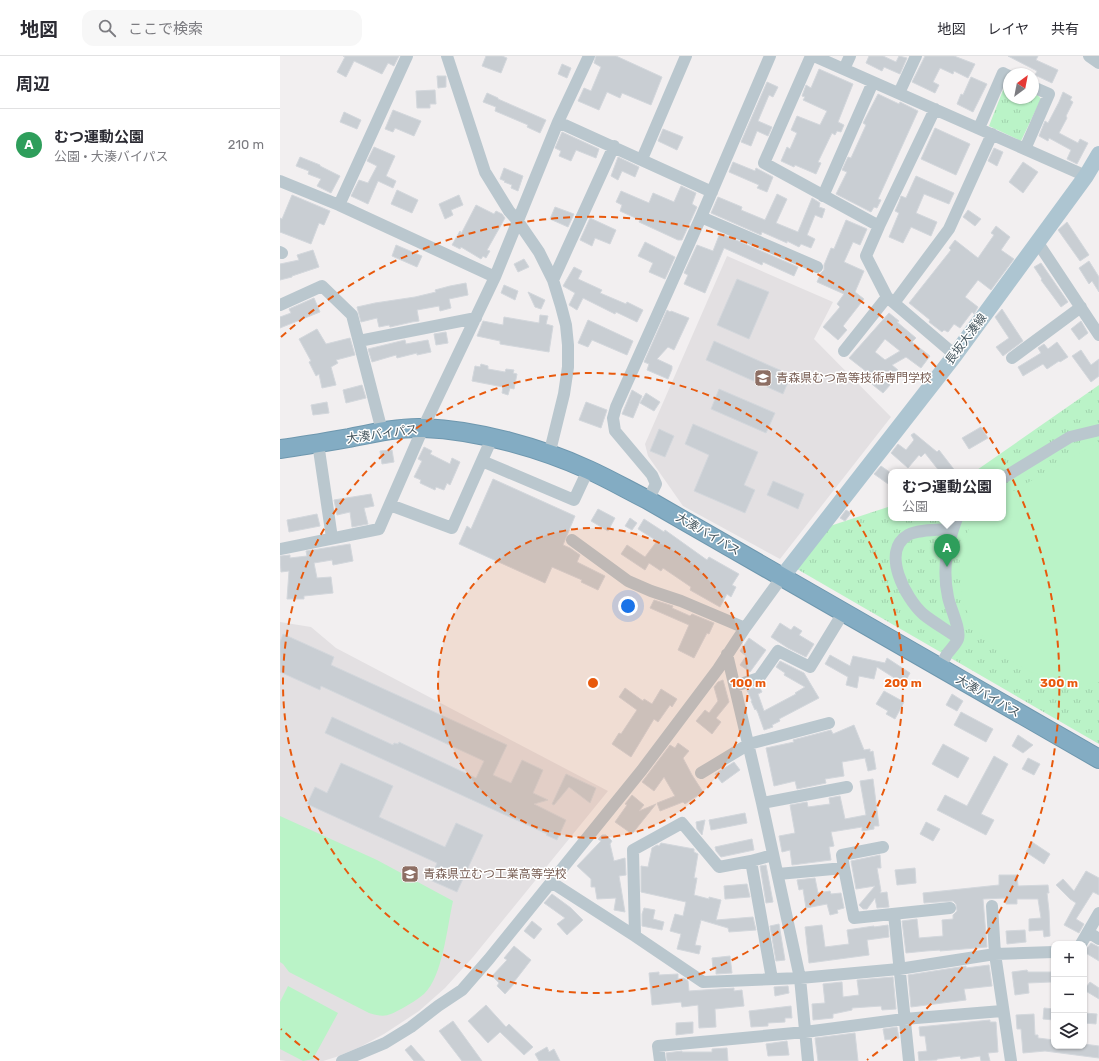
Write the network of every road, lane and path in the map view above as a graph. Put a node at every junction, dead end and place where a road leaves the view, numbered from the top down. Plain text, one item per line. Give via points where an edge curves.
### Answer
1 (406, 56) edge
2 (447, 56) edge
3 (589, 56) edge
4 (686, 56) edge
5 (770, 56) edge
6 (811, 56) edge
7 (814, 56) edge
8 (850, 56) edge
9 (916, 56) edge
10 (1089, 56) edge
11 (1099, 62) edge
12 (844, 69) junction
13 (1003, 74) edge
14 (873, 82) junction
15 (1039, 90) edge
16 (899, 93) junction
17 (935, 109) junction
18 (558, 122) junction
19 (979, 128) junction
20 (992, 134) junction
21 (614, 146) junction
22 (1025, 149) junction
23 (1099, 154) edge
24 (642, 159) junction
25 (1086, 176) junction
26 (280, 181) edge
27 (712, 192) junction
28 (823, 196) junction
29 (339, 205) junction
30 (701, 217) junction
31 (518, 220) junction
32 (879, 226) junction
33 (1038, 243) junction
34 (817, 267) dead end
35 (494, 277) junction
36 (553, 280) junction
37 (890, 300) junction
38 (280, 305) edge
39 (1081, 307) junction
40 (476, 318) junction
41 (1099, 335) edge
42 (359, 341) junction
43 (844, 351) dead end
44 (955, 355) junction
45 (1012, 358) dead end
46 (423, 428) junction
47 (1099, 430) edge
48 (382, 431) junction
49 (492, 438) junction
50 (318, 444) junction
51 (280, 449) edge
52 (549, 455) junction
53 (482, 461) junction
54 (588, 470) junction
55 (1006, 476) edge
56 (648, 500) junction
57 (390, 505) junction
58 (955, 524) edge
59 (332, 538) junction
60 (572, 540) dead end
61 (280, 549) edge
62 (782, 577) junction
63 (843, 613) junction
64 (744, 628) junction
65 (958, 638) junction
66 (728, 654) junction
67 (940, 668) junction
68 (735, 686) junction
69 (829, 723) dead end
70 (749, 744) junction
71 (1099, 759) edge
72 (701, 773) dead end
73 (847, 787) dead end
74 (762, 803) junction
75 (883, 847) dead end
76 (773, 855) junction
77 (751, 861) junction
78 (844, 868) junction
79 (778, 874) junction
80 (551, 882) junction
81 (992, 906) dead end
82 (950, 908) dead end
83 (1099, 913) edge
84 (894, 914) junction
85 (1088, 932) junction
86 (635, 936) junction
87 (1099, 939) edge
88 (1083, 941) edge
89 (1051, 952) edge
90 (995, 954) junction
91 (899, 969) junction
92 (800, 978) junction
93 (772, 979) junction
94 (1002, 1011) junction
95 (904, 1019) junction
96 (805, 1032) junction
97 (342, 1061) edge
98 (660, 1061) edge
99 (808, 1061) edge
100 (909, 1061) edge
101 (1011, 1061) edge

1 - 29 street
2 - 31 street via 485,172 509,211
3 - 18 street
4 - 24 street
5 - 27 street
6 - 28 street via 764,163
7 - 12 street
8 - 12 street
9 - 16 street
10 - 11 street
12 - 14 street
13 - 19 street
14 - 16 street
14 - 28 street
15 - 22 street via 1049,94
16 - 17 street
17 - 19 street
17 - 32 street
18 - 21 street
18 - 31 street
19 - 20 street
20 - 22 street
20 - 37 street via 950,229
21 - 24 street
21 - 36 street
22 - 25 street
23 - 25 main road, 長坂大湊線
24 - 27 street
25 - 33 main road, 長坂大湊線
26 - 29 street
27 - 30 street
28 - 32 street
29 - 35 street
30 - 34 street
30 - 56 street via 616,407 615,431 652,475 656,484
31 - 35 street
31 - 36 street via 539,252
32 - 37 street via 866,256
33 - 39 street
33 - 44 main road, 長坂大湊線
35 - 40 street
36 - 52 street via 566,325 568,367
37 - 43 street
37 - 44 street
38 - 42 street via 322,286 352,315
39 - 41 street
39 - 45 street
40 - 42 street
40 - 46 street
42 - 48 street
44 - 62 main road, 長坂大湊線
46 - 48 highway, 大湊バイパス
46 - 49 highway, 大湊バイパス
46 - 57 street
47 - 55 street via 1070,437
48 - 50 highway, 大湊バイパス
49 - 52 highway, 大湊バイパス
49 - 53 street
50 - 51 highway, 大湊バイパス
50 - 59 street
52 - 54 highway, 大湊バイパス
53 - 54 street via 574,500
53 - 57 street via 452,528
54 - 56 highway, 大湊バイパス
56 - 62 highway, 大湊バイパス
57 - 59 street via 379,529
58 - 65 street via 949,539 945,579 958,628
58 - 65 street via 908,534 895,550 895,560 898,574 914,603 923,613
59 - 61 street
60 - 64 street via 628,581
62 - 63 highway, 大湊バイパス
62 - 64 street
63 - 67 highway, 大湊バイパス
63 - 68 street via 810,667 778,652 759,678
64 - 66 street
65 - 67 street
66 - 68 street
66 - 80 street via 642,770
67 - 71 highway, 大湊バイパス
68 - 70 street
69 - 70 street
70 - 72 street
70 - 74 street
73 - 74 street
74 - 76 street
75 - 78 street via 842,855
76 - 77 street
76 - 79 street
77 - 86 street via 719,867 682,822 633,850
77 - 93 street
78 - 79 street
78 - 84 street via 854,918
79 - 92 street
80 - 86 street
80 - 97 street via 462,990 385,1043
81 - 90 street
82 - 84 street
83 - 85 street
84 - 91 street
85 - 87 street
85 - 88 street
86 - 93 street via 703,982
89 - 90 street
90 - 91 street
90 - 94 street
91 - 92 street
91 - 95 street
92 - 93 street
92 - 96 street
94 - 95 street
94 - 101 street
95 - 96 street
95 - 100 street
96 - 98 street via 658,1046
96 - 99 street

